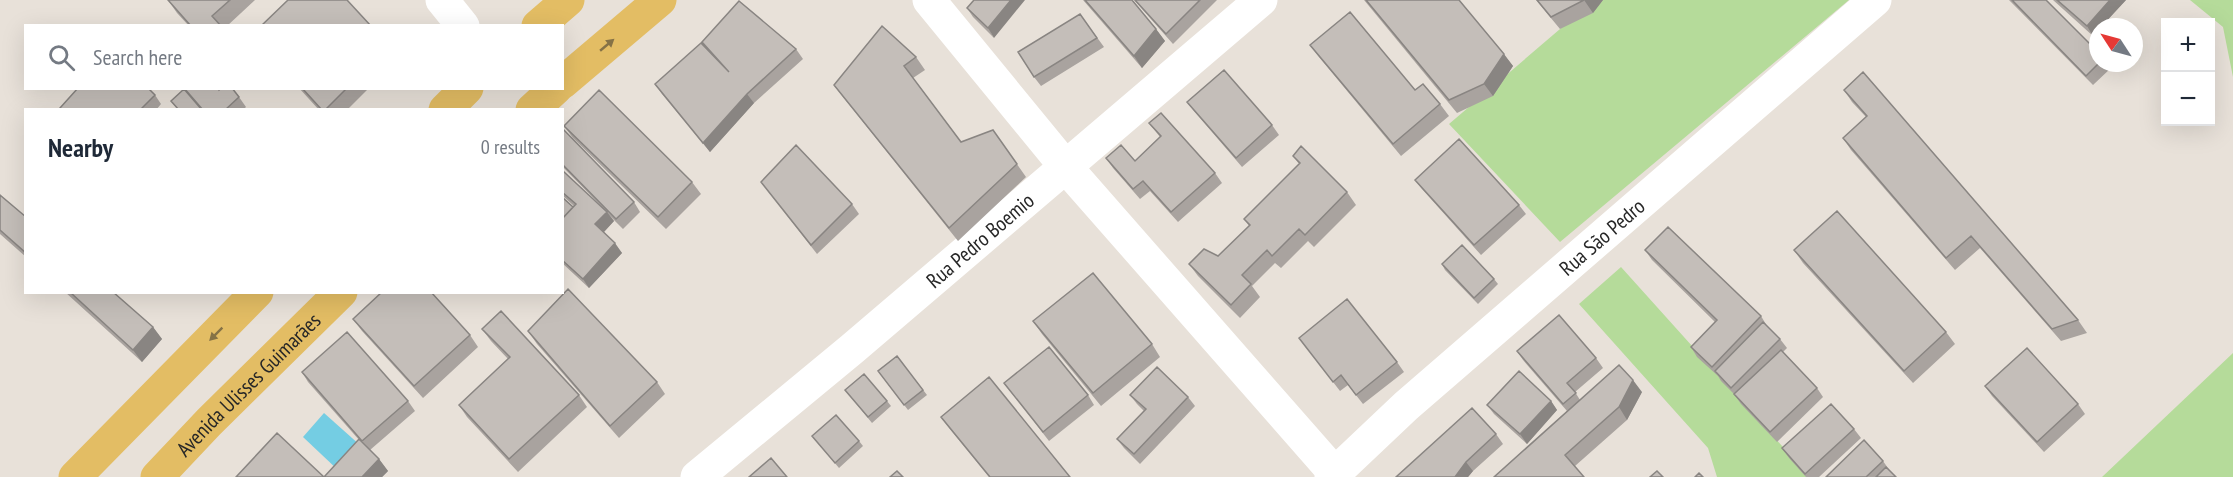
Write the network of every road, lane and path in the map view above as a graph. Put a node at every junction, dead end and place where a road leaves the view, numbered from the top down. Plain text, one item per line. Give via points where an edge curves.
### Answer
1 (442, 0) edge
2 (568, 0) edge
3 (660, 0) edge
4 (929, 0) edge
5 (1261, 0) edge
6 (1875, 0) edge
7 (462, 24) edge
8 (540, 24) edge
9 (564, 81) edge
10 (465, 90) edge
11 (554, 90) edge
12 (447, 108) edge
13 (534, 108) edge
14 (1065, 166) junction
15 (255, 294) edge
16 (339, 294) edge
17 (1334, 476) edge
18 (75, 477) edge
19 (157, 477) edge
20 (697, 477) edge

1 - 7 street
2 - 8 main road
9 -> 3 main road
4 - 14 street
5 - 14 street, Rua Pedro Boemio
6 - 17 street, Rua São Pedro via 1406,406
10 - 12 main road
11 - 13 main road
14 - 17 street
14 - 20 street, Rua Pedro Boemio
15 -> 18 main road
16 - 19 main road, Avenida Ulisses Guimarães

